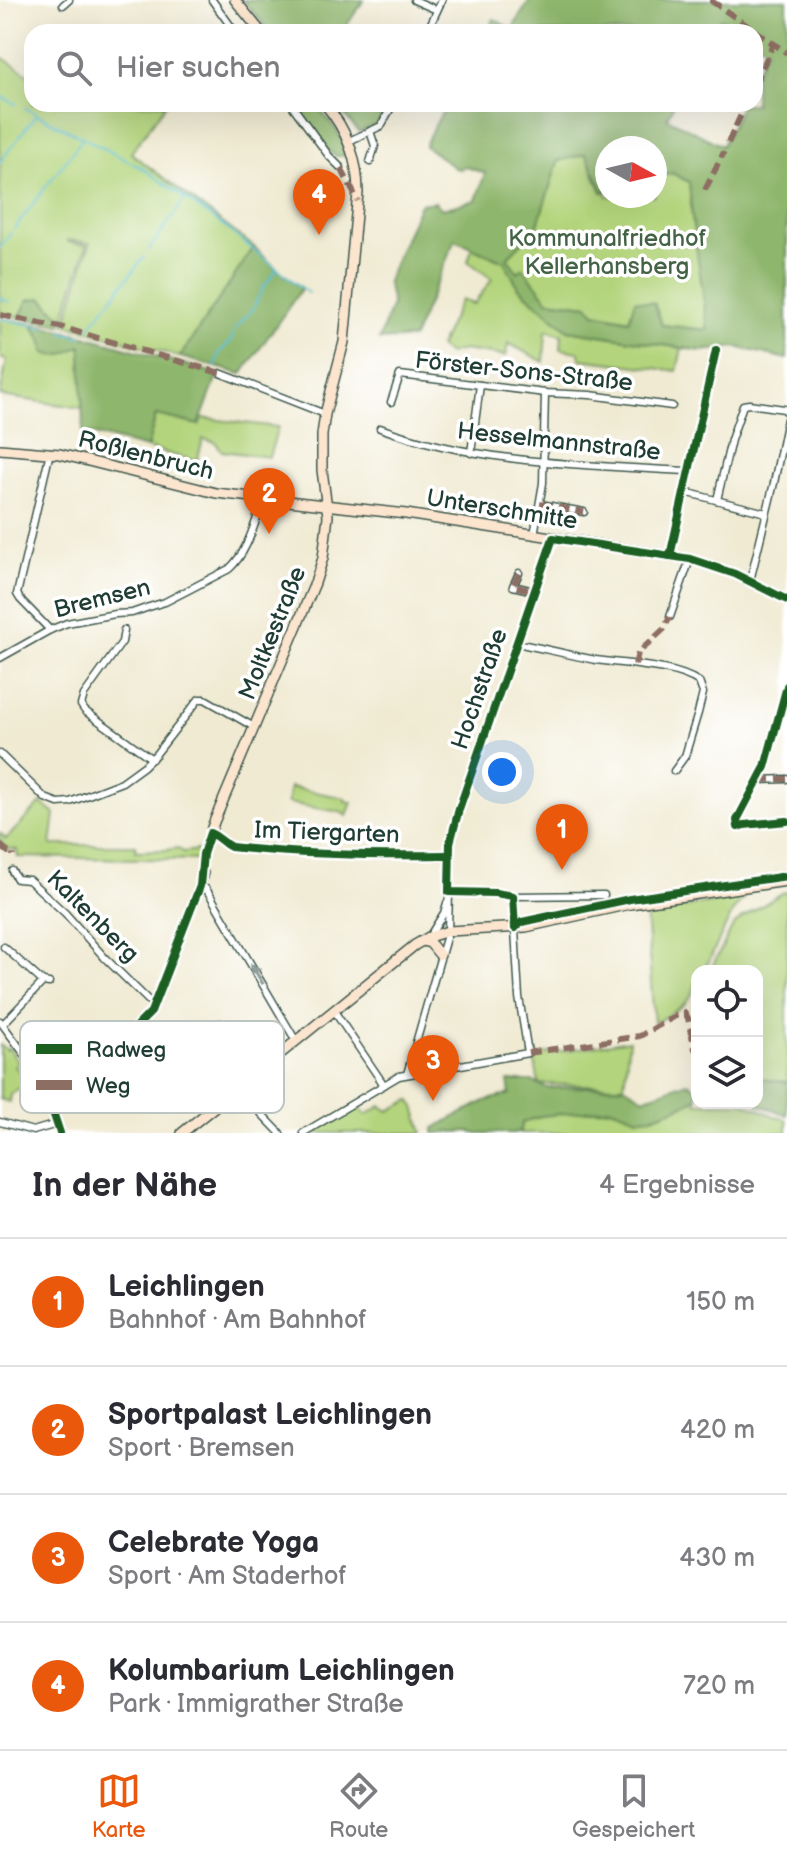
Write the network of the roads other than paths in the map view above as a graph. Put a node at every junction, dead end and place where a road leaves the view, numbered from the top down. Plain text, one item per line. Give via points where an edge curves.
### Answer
1 (69, 0) edge
2 (212, 0) edge
3 (235, 0) edge
4 (414, 0) edge
5 (442, 0) edge
6 (63, 5) dead end
7 (437, 10) junction
8 (229, 24) edge
9 (254, 24) edge
10 (431, 24) edge
11 (297, 112) edge
12 (332, 112) edge
13 (389, 112) edge
14 (370, 131) junction
15 (349, 141) junction
16 (370, 162) dead end
17 (341, 168) dead end
18 (716, 350) dead end
19 (220, 373) dead end
20 (480, 385) junction
21 (545, 393) junction
22 (391, 402) dead end
23 (672, 406) dead end
24 (787, 412) edge
25 (325, 414) junction
26 (787, 419) edge
27 (380, 428) dead end
28 (0, 449) edge
29 (50, 452) junction
30 (471, 453) junction
31 (543, 462) junction
32 (689, 471) junction
33 (685, 492) junction
34 (264, 498) junction
35 (717, 500) junction
36 (540, 504) junction
37 (328, 506) junction
38 (584, 512) dead end
39 (766, 513) junction
40 (534, 535) junction
41 (553, 538) junction
42 (670, 556) junction
43 (690, 559) junction
44 (519, 573) dead end
45 (750, 581) junction
46 (534, 591) junction
47 (787, 600) edge
48 (670, 617) dead end
49 (50, 630) junction
50 (124, 630) dead end
51 (516, 643) junction
52 (0, 658) edge
53 (787, 686) edge
54 (254, 727) junction
55 (0, 754) edge
56 (152, 759) junction
57 (674, 771) dead end
58 (787, 779) edge
59 (759, 780) junction
60 (787, 821) edge
61 (210, 833) junction
62 (203, 854) dead end
63 (449, 855) joint
64 (12, 871) dead end
65 (203, 873) dead end
66 (787, 881) edge
67 (200, 886) junction
68 (449, 892) junction
69 (604, 895) dead end
70 (513, 896) junction
71 (515, 928) junction
72 (448, 931) junction
73 (425, 939) junction
74 (4, 947) dead end
75 (440, 955) junction
76 (154, 1006) junction
77 (334, 1011) junction
78 (143, 1021) edge
79 (1, 1022) edge
80 (296, 1041) junction
81 (20, 1048) edge
82 (284, 1051) edge
83 (407, 1074) junction
84 (384, 1085) junction
85 (206, 1113) edge
86 (261, 1113) edge
87 (0, 1122) edge
88 (58, 1129) edge
89 (32, 1132) edge
90 (182, 1133) edge
91 (280, 1133) edge
92 (303, 1133) edge

1 - 6 street
2 - 8 street
3 - 9 main road
4 - 7 street
5 - 7 street
7 - 10 street
11 - 17 street
12 - 15 main road, Moltkestraße
13 - 14 street via 383,124
14 - 15 street
14 - 16 street via 375,146
15 - 25 main road, Moltkestraße via 358,201 344,342
18 - 32 street
19 - 25 street
20 - 21 street, Förster-Sons-Straße
20 - 22 street, Förster-Sons-Straße via 400,375
20 - 30 street
21 - 23 street, Förster-Sons-Straße
21 - 31 street
24 - 35 street via 743,405
25 - 37 main road, Moltkestraße via 321,448
26 - 39 street
27 - 30 street, Hesselmannstraße
28 - 29 main road, Roßlenbruch
29 - 34 main road, Roßlenbruch via 194,488
29 - 49 street via 17,594
30 - 31 street, Hesselmannstraße
31 - 32 street, Hesselmannstraße
31 - 36 street
32 - 33 street
33 - 35 street
33 - 42 street
34 - 37 main road, Roßlenbruch
34 - 49 street, Bremsen via 244,548 229,569 165,602
35 - 39 street
36 - 38 street
36 - 40 street
37 - 40 main road, Unterschmitte
37 - 54 main road, Moltkestraße via 320,571
39 - 45 street
40 - 41 main road, Unterschmitte
41 - 42 main road, Unterschmitte
41 - 46 street, Hochstraße
42 - 43 main road
43 - 45 main road
43 - 48 street
44 - 46 street via 513,586
45 - 47 main road
46 - 51 street, Hochstraße
49 - 52 street, Bremsen
50 - 56 street via 122,642 81,705
51 - 57 street via 665,670 699,682 703,693 698,713 685,756
51 - 63 street, Hochstraße via 462,800
53 - 59 street
54 - 56 street, Moltkestraße via 201,698
54 - 61 main road, Moltkestraße
55 - 56 street via 40,794 58,803 122,782
58 - 59 street
59 - 60 street via 738,827
61 - 62 main road, Moltkestraße
61 - 63 street, Im Tiergarten via 231,847 269,851
64 - 76 street, Kaltenberg via 65,913
65 - 67 main road
66 - 71 main road via 630,904
67 - 76 main road
80 -> 67 street
68 - 70 street
68 - 72 street
68 - 73 street via 444,913
69 - 70 street
70 - 71 street
71 - 72 main road
71 - 83 street via 528,1053
72 - 73 main road
72 - 75 street
73 - 75 main road
73 - 77 main road
74 - 79 street via 46,982
75 - 83 street
76 - 78 main road
77 - 80 main road
77 - 84 street
79 - 81 street
80 - 82 main road
83 - 84 street
84 - 92 street
85 - 90 main road
86 - 91 street
87 - 89 street
88 - 89 street

